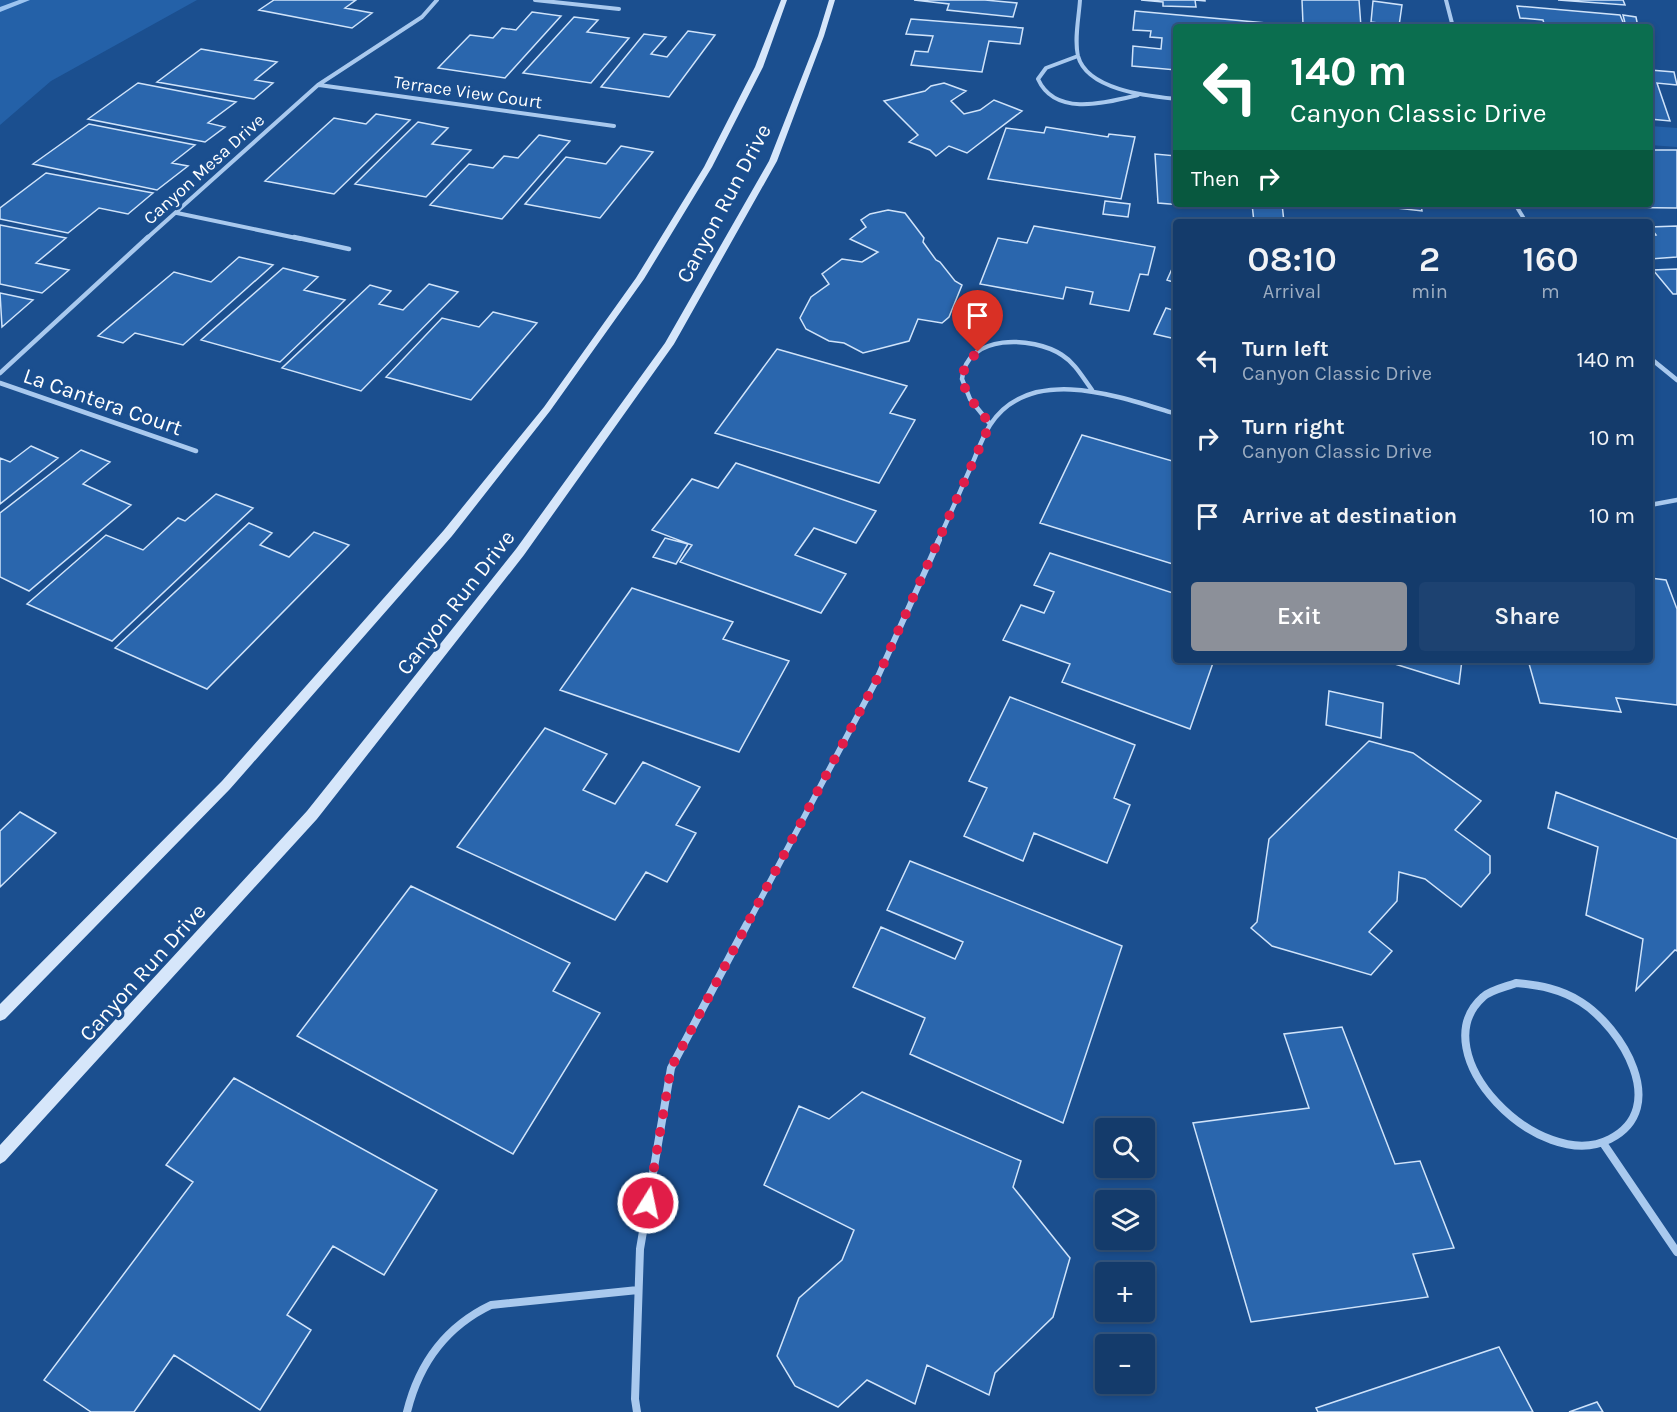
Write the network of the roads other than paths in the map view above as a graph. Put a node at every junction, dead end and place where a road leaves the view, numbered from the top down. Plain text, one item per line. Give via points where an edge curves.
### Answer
1 (437, 0) edge
2 (535, 0) edge
3 (784, 0) edge
4 (832, 0) edge
5 (1080, 0) edge
6 (1446, 0) edge
7 (619, 9) dead end
8 (1452, 24) edge
9 (1078, 56) junction
10 (318, 85) junction
11 (1141, 94) junction
12 (1173, 99) edge
13 (614, 126) dead end
14 (177, 213) junction
15 (349, 249) dead end
16 (1653, 360) edge
17 (0, 373) edge
18 (1677, 380) edge
19 (0, 383) edge
20 (1092, 390) junction
21 (1173, 413) edge
22 (990, 424) junction
23 (196, 451) dead end
24 (1677, 500) edge
25 (1653, 504) edge
26 (0, 1014) edge
27 (1603, 1143) junction
28 (0, 1156) edge
29 (1677, 1252) edge
30 (638, 1290) junction
31 (407, 1412) edge
32 (637, 1412) edge

1 - 10 street, Canyon Mesa Drive via 422,17
2 - 7 street
3 - 26 street, Canyon Run Drive via 759,67 708,167 640,279 547,409 448,532 301,703 218,794
4 - 28 street, Canyon Run Drive via 773,161 669,344 534,533 312,815
5 - 9 street
6 - 8 street
9 - 11 street via 1083,66 1099,79
9 - 11 street via 1043,70 1038,79 1043,90 1062,101 1083,105
10 - 13 street, Terrace View Court
10 - 14 street, Canyon Mesa Drive
11 - 12 street
14 - 15 street
14 - 17 street, Canyon Mesa Drive
16 - 18 street
19 - 23 street, La Cantera Court
20 - 21 street
20 - 22 street via 1060,388 1030,394 1006,406
20 - 22 street via 1066,357 1056,351 1022,342 995,345 974,355 962,376 965,391
22 - 30 street via 876,681 671,1068 640,1249
24 - 25 street
27 - 27 street via 1626,1128 1638,1102 1635,1071 1620,1039 1595,1012 1548,987 1516,982 1489,991 1472,1010 1465,1036 1472,1067 1490,1098 1536,1135 1572,1146
27 - 29 street
30 - 31 street via 479,1309 448,1333 431,1353 417,1377
30 - 32 street

